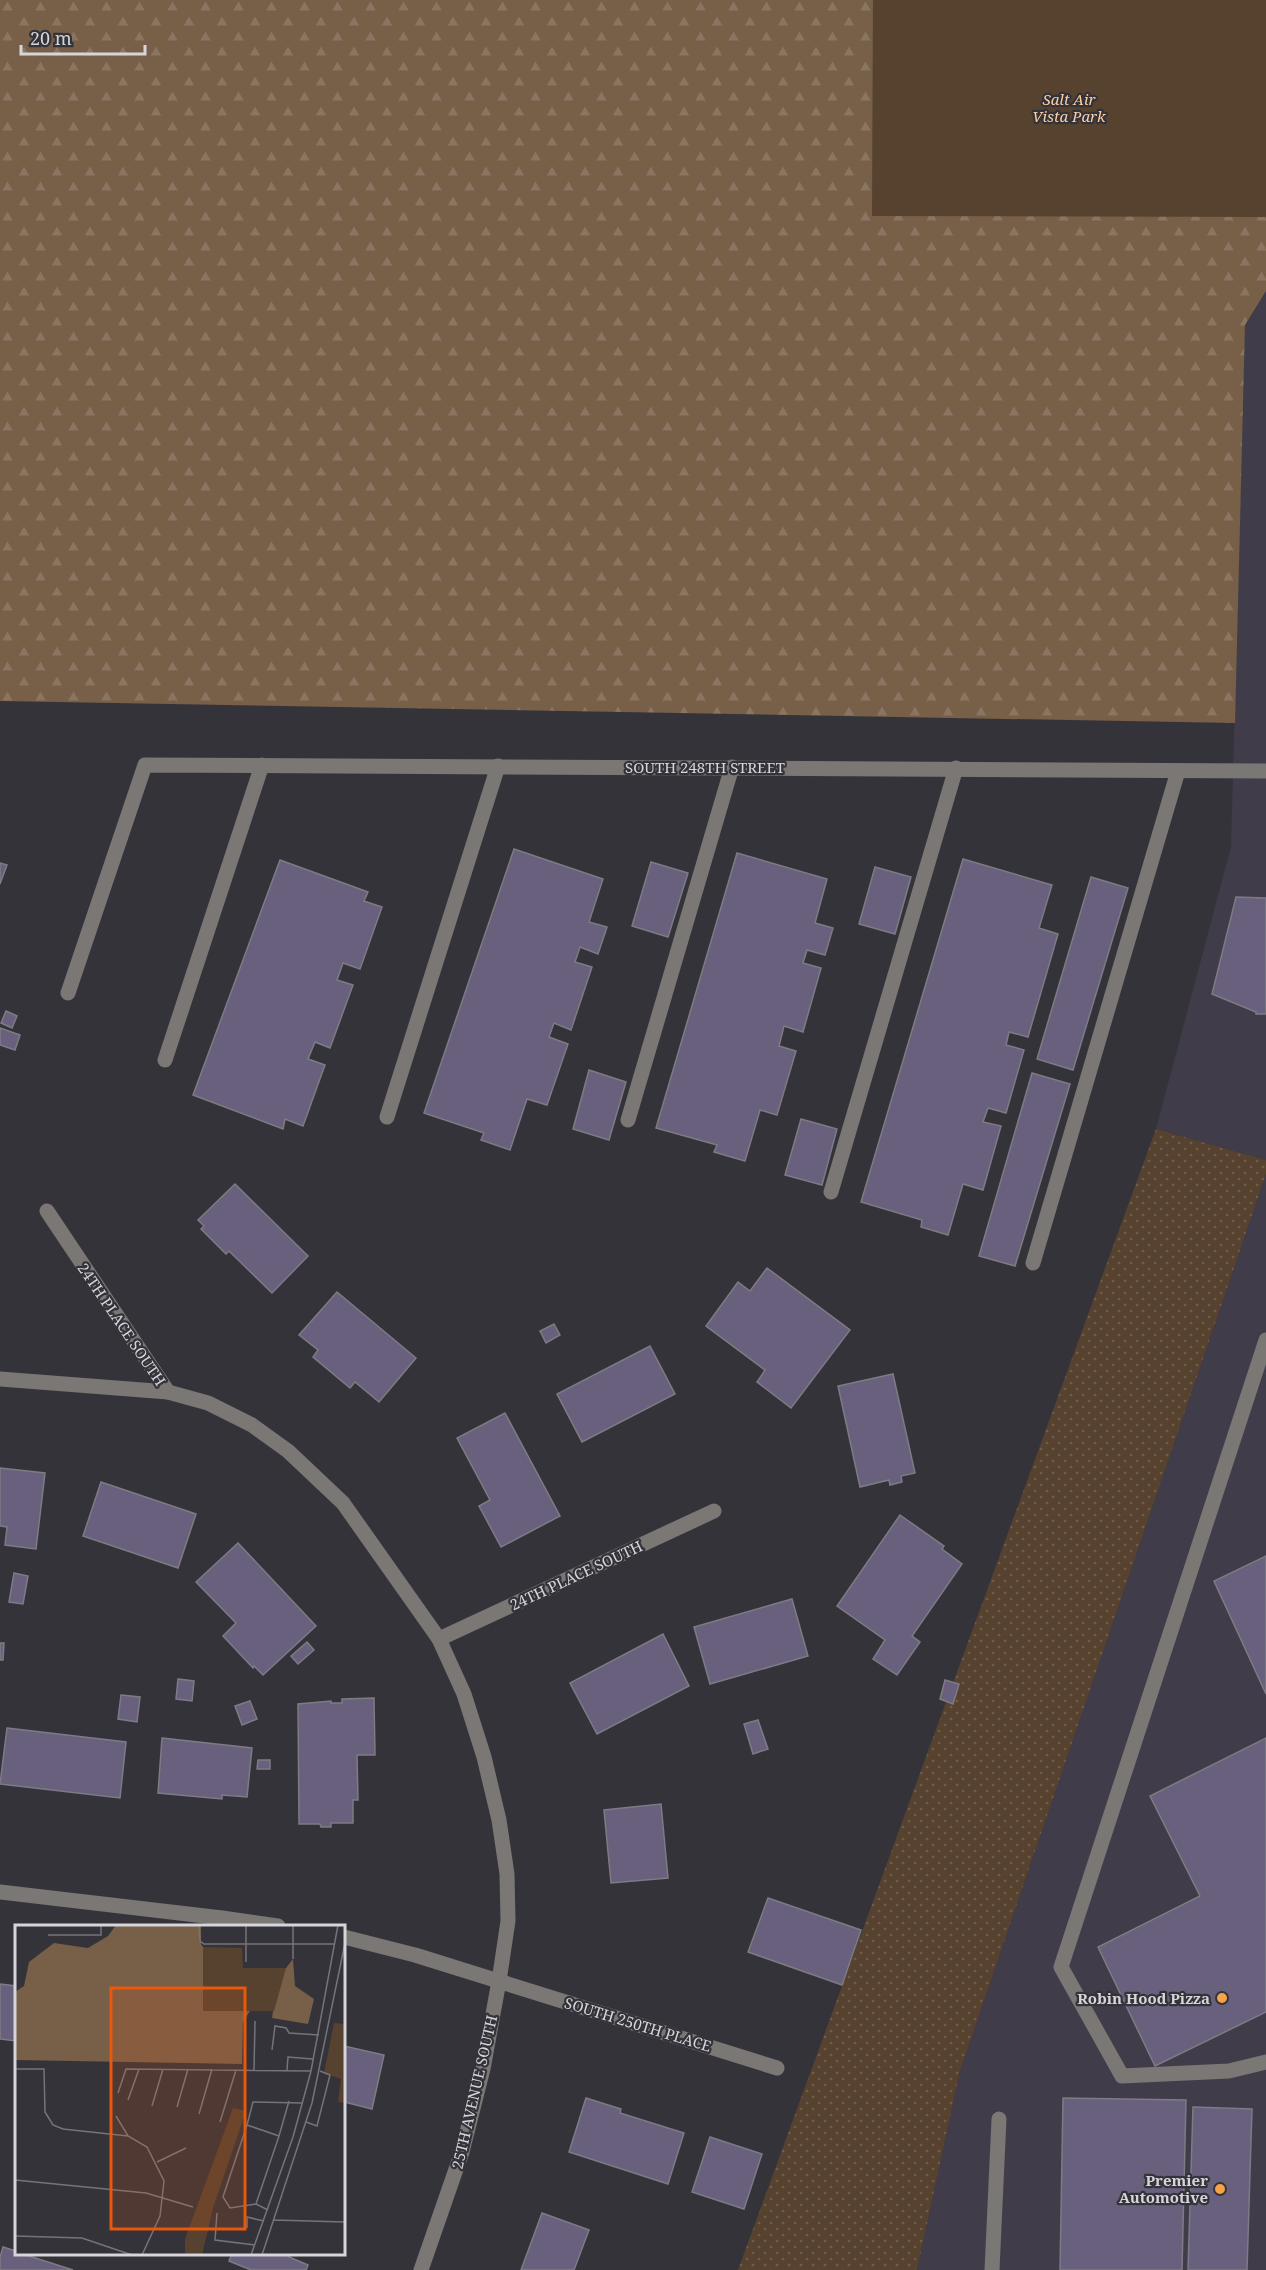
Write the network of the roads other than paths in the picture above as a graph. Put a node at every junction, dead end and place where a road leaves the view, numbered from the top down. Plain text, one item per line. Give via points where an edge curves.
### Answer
1 (262, 765) junction
2 (498, 766) junction
3 (732, 767) junction
4 (956, 768) junction
5 (1178, 771) junction
6 (1266, 771) edge
7 (68, 993) dead end
8 (165, 1060) dead end
9 (387, 1117) dead end
10 (628, 1120) dead end
11 (831, 1192) dead end
12 (47, 1212) dead end
13 (1033, 1263) dead end
14 (1266, 1340) edge
15 (0, 1379) edge
16 (168, 1392) junction
17 (714, 1511) dead end
18 (439, 1639) junction
19 (0, 1892) edge
20 (271, 1925) edge
21 (345, 1937) edge
22 (500, 1981) junction
23 (1266, 2062) edge
24 (777, 2068) dead end
25 (999, 2119) dead end
26 (421, 2270) edge
27 (992, 2270) edge

1 - 2 street, SOUTH 248TH STREET
1 - 7 street, SOUTH 248TH STREET via 145,765
1 - 8 street
2 - 3 street, SOUTH 248TH STREET
2 - 9 street
3 - 4 street, SOUTH 248TH STREET
3 - 10 street
4 - 5 street, SOUTH 248TH STREET
4 - 11 street
5 - 6 street, SOUTH 248TH STREET
5 - 13 street
12 - 16 street, 24TH PLACE SOUTH
14 - 23 street via 1061,1967 1122,2076 1229,2071
15 - 16 street
16 - 18 street, 24TH PLACE SOUTH via 217,1407 252,1425 288,1451 343,1503
17 - 18 street, 24TH PLACE SOUTH
18 - 22 street, 24TH PLACE SOUTH via 464,1694 500,1820 508,1921
19 - 20 street
21 - 22 street, SOUTH 250TH PLACE
22 - 24 street, SOUTH 250TH PLACE
22 - 26 street, 25TH AVENUE SOUTH via 462,2152
25 - 27 street

